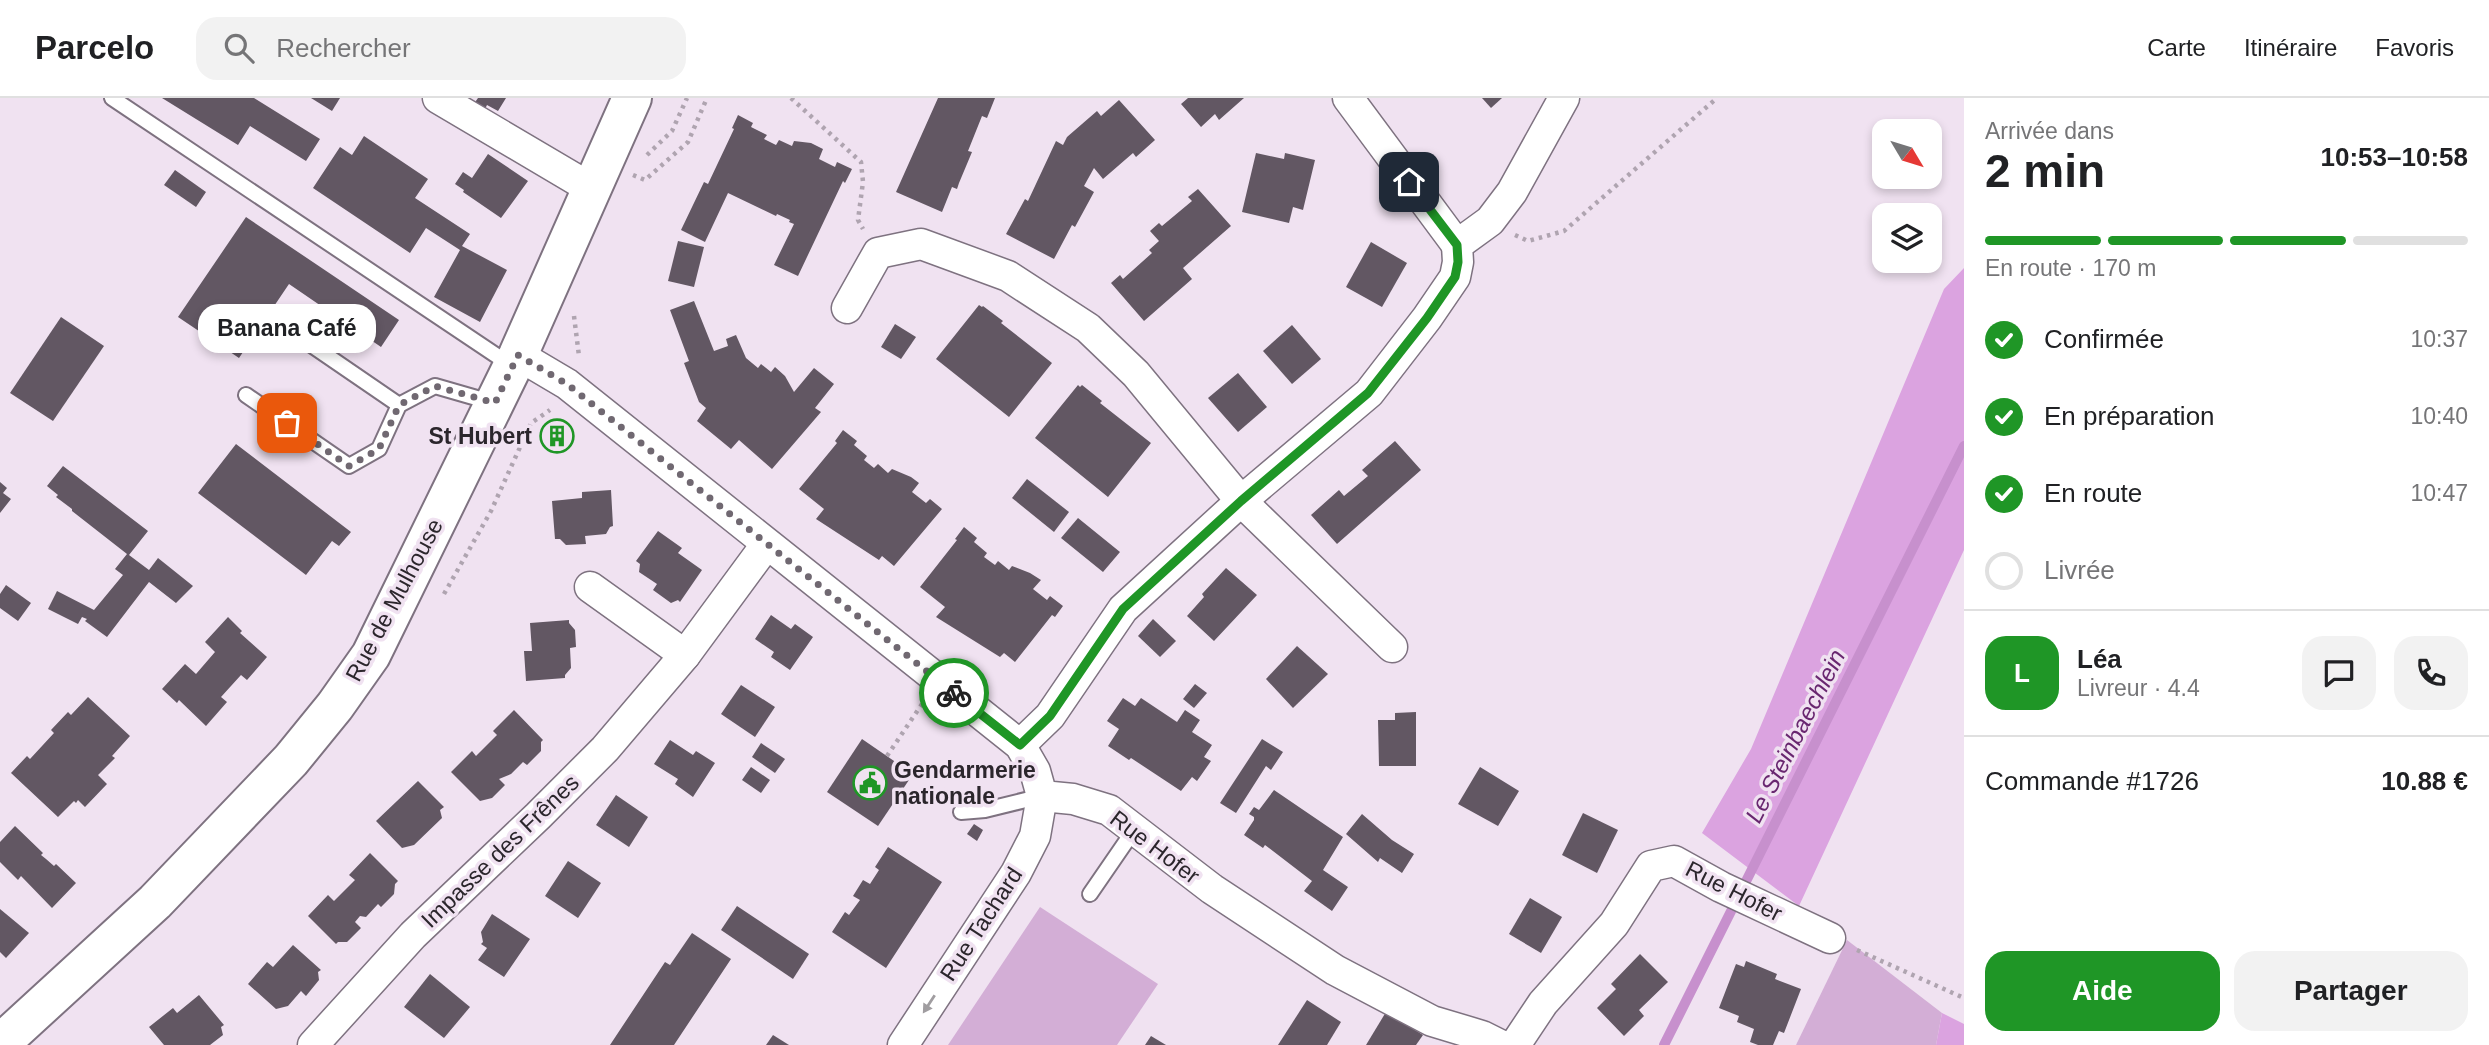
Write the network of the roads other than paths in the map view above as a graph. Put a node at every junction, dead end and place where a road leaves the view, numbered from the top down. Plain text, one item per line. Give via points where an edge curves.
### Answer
1 (112, 98) edge
2 (438, 98) edge
3 (632, 98) edge
4 (1348, 98) edge
5 (1564, 98) edge
6 (598, 175) junction
7 (1457, 245) junction
8 (847, 308) dead end
9 (291, 331) dead end
10 (515, 360) junction
11 (246, 395) dead end
12 (495, 403) junction
13 (399, 405) junction
14 (1241, 501) junction
15 (766, 545) junction
16 (590, 587) dead end
17 (1391, 647) dead end
18 (685, 654) junction
19 (1020, 745) junction
20 (1042, 796) junction
21 (961, 813) dead end
22 (1134, 830) junction
23 (1090, 894) dead end
24 (1830, 938) road end
25 (0, 1044) edge
26 (313, 1045) edge
27 (903, 1045) edge
28 (1500, 1045) edge
29 (1515, 1045) edge

1 - 10 lane
2 - 6 street
3 - 6 main road, Rue de Mulhouse
4 - 7 street
5 - 7 street via 1512,192 1490,220
6 - 10 main road, Rue de Mulhouse
7 - 14 street via 1455,277 1368,393
8 - 14 street via 878,253 921,244 1008,276 1088,328 1136,374
9 - 13 lane
10 - 12 main road, Rue de Mulhouse
10 - 15 street via 567,384
11 - 13 lane via 349,466 379,449
12 - 13 lane via 435,386
12 - 25 main road, Rue de Mulhouse via 371,655 335,706 291,760 155,902
14 - 17 street
14 - 19 street via 1123,609 1050,716
15 - 18 street, Impasse des Frênes
15 - 19 street via 933,689
16 - 18 street
18 - 26 street, Impasse des Frênes via 605,749 413,935
19 - 20 street
20 - 21 lane
20 - 22 street, Rue Hofer via 1109,810
20 -> 27 street, Rue Tachard via 1035,836 1016,873
22 - 23 lane
22 - 28 street, Rue Hofer via 1212,889 1335,970 1432,1021
24 - 29 street, Rue Hofer via 1675,861 1651,866 1614,924 1543,1003

